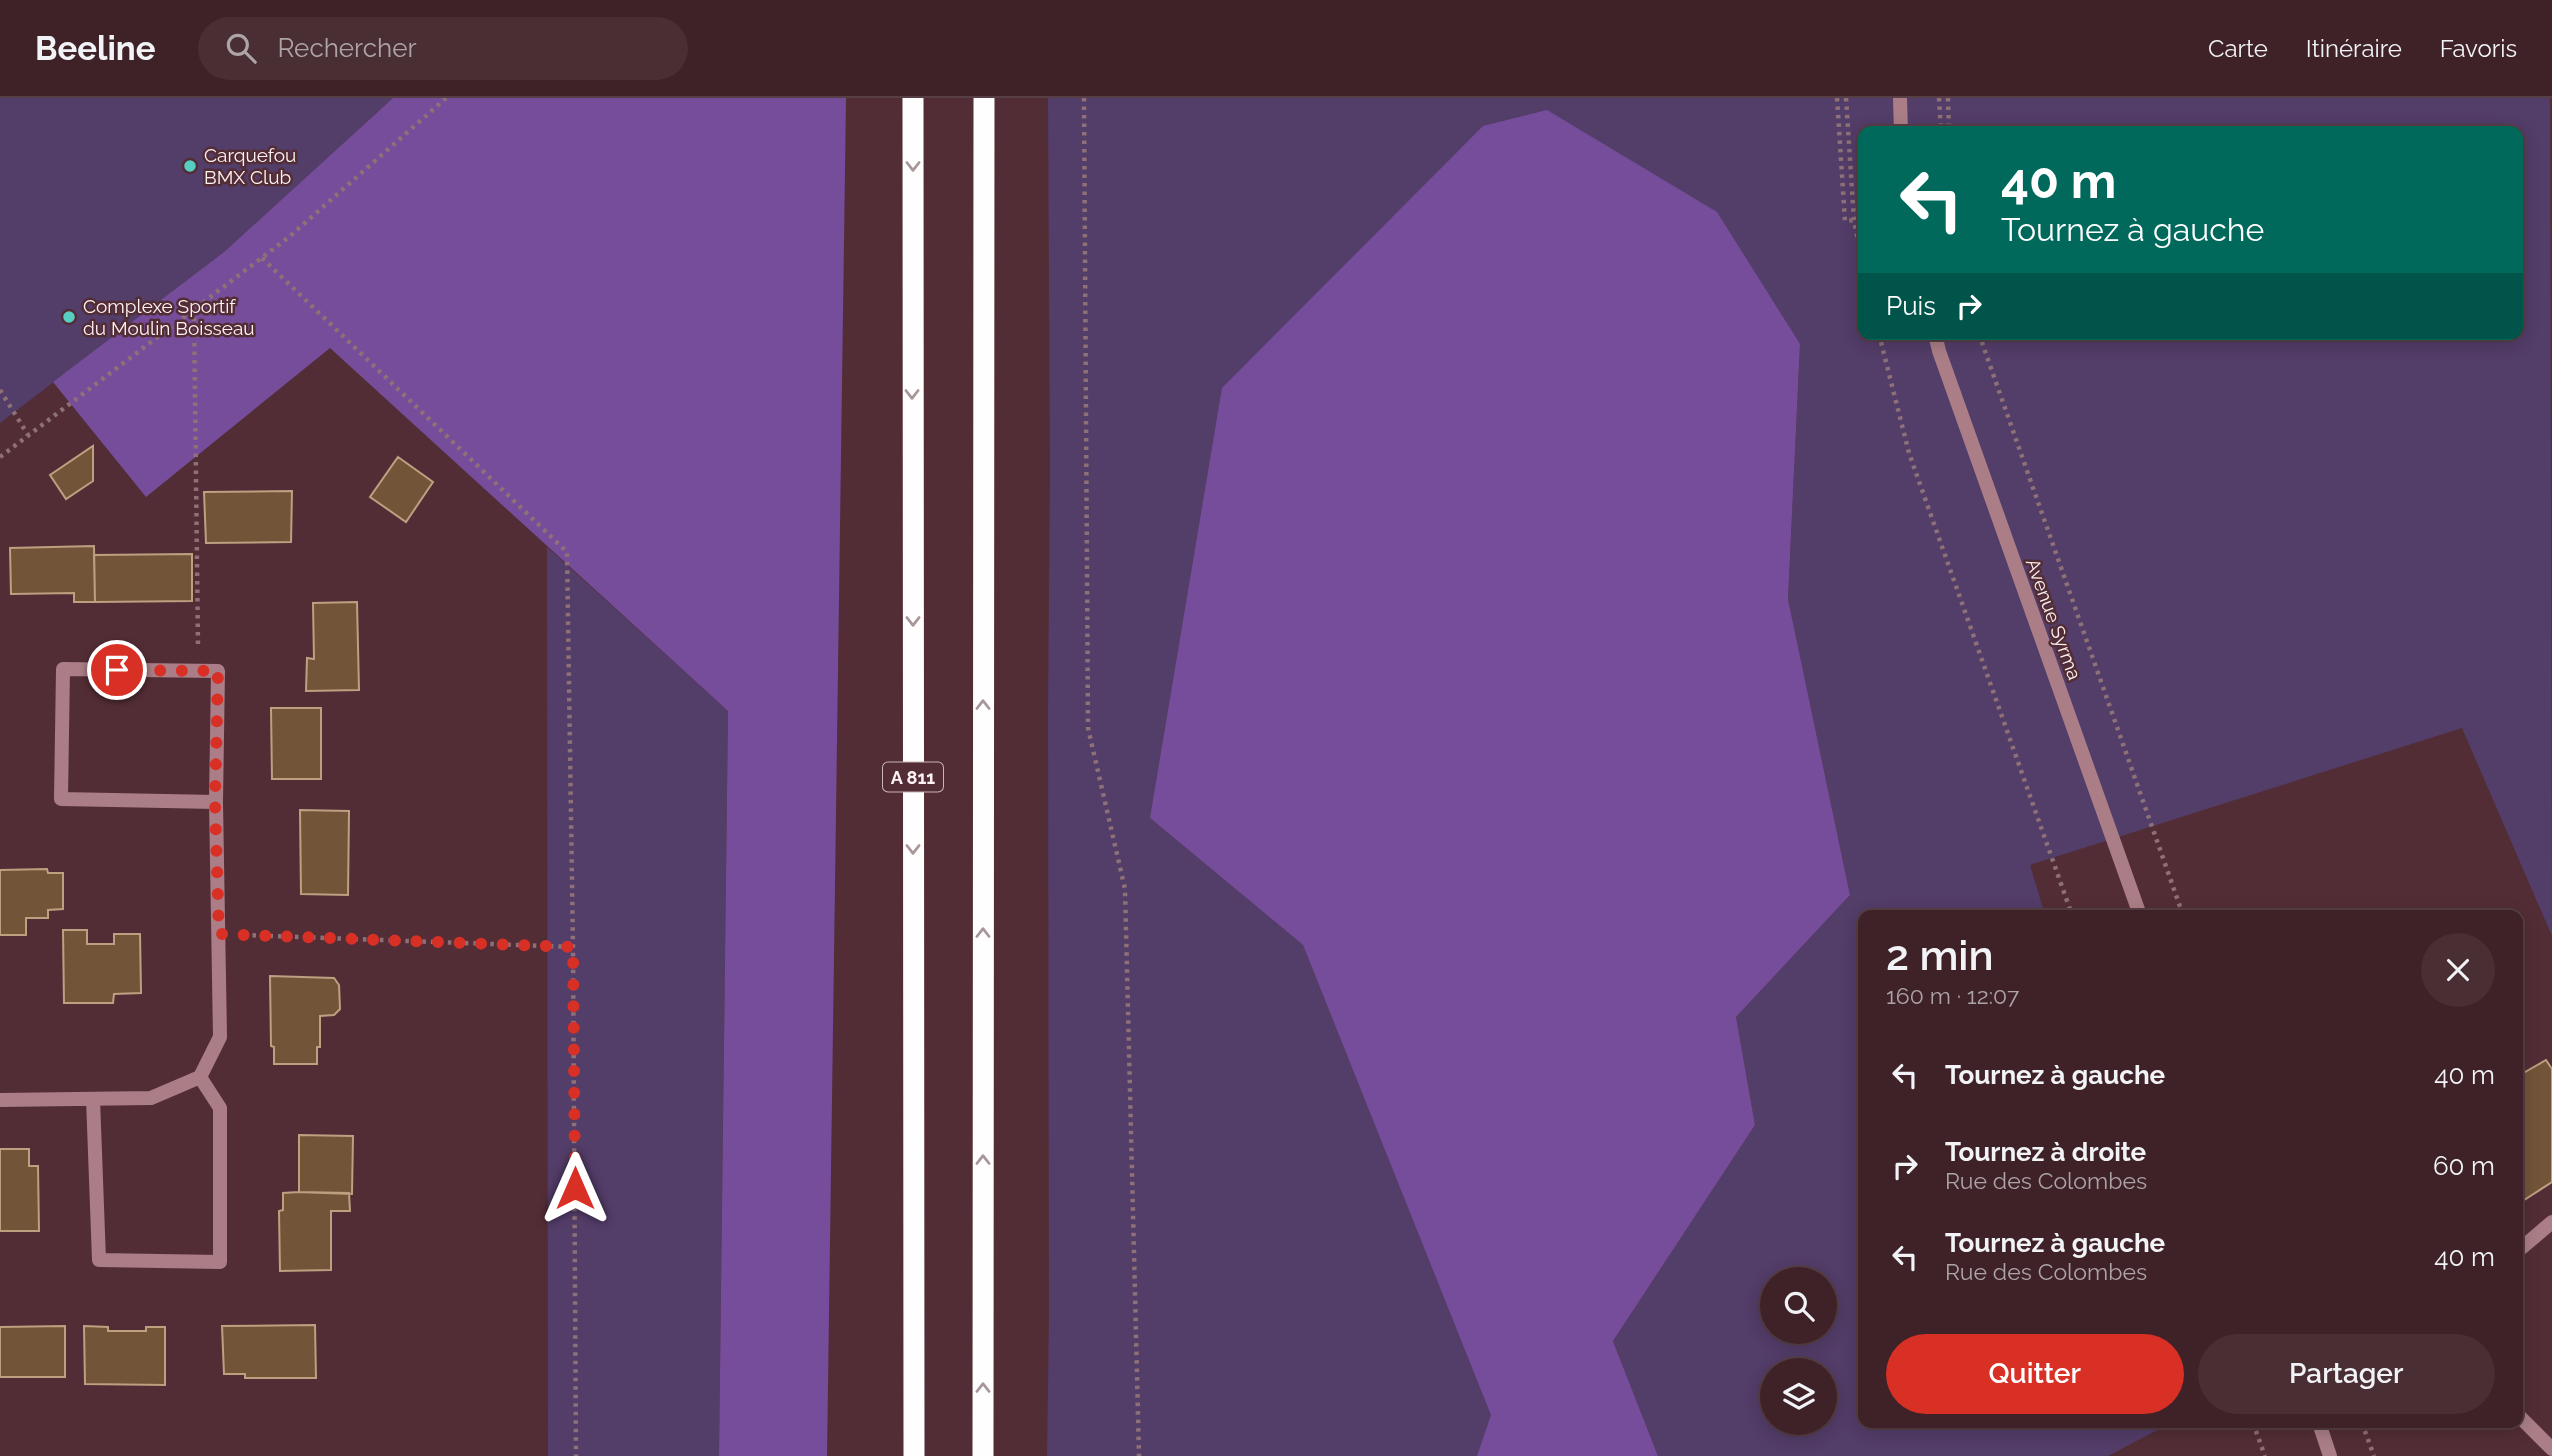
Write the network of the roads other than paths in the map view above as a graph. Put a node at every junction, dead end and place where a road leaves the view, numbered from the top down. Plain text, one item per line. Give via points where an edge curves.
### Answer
1 (913, 98) edge
2 (984, 98) edge
3 (1900, 98) edge
4 (1901, 126) edge
5 (1936, 340) edge
6 (215, 802) junction
7 (2138, 910) edge
8 (200, 1077) junction
9 (93, 1099) junction
10 (0, 1100) edge
11 (2552, 1222) edge
12 (2523, 1247) edge
13 (2523, 1420) edge
14 (2321, 1428) edge
15 (2552, 1449) edge
16 (914, 1456) edge
17 (984, 1456) edge
18 (2330, 1456) edge

1 -> 16 highway, A 811
17 -> 2 highway
3 - 4 street
5 - 7 street, Avenue Syrma
6 - 6 street via 218,671 62,669 61,799
6 - 8 street via 220,1037
8 - 9 street via 151,1098
8 - 9 street via 220,1108 220,1262 99,1260
9 - 10 street
11 - 12 street
13 - 15 street
14 - 18 street

